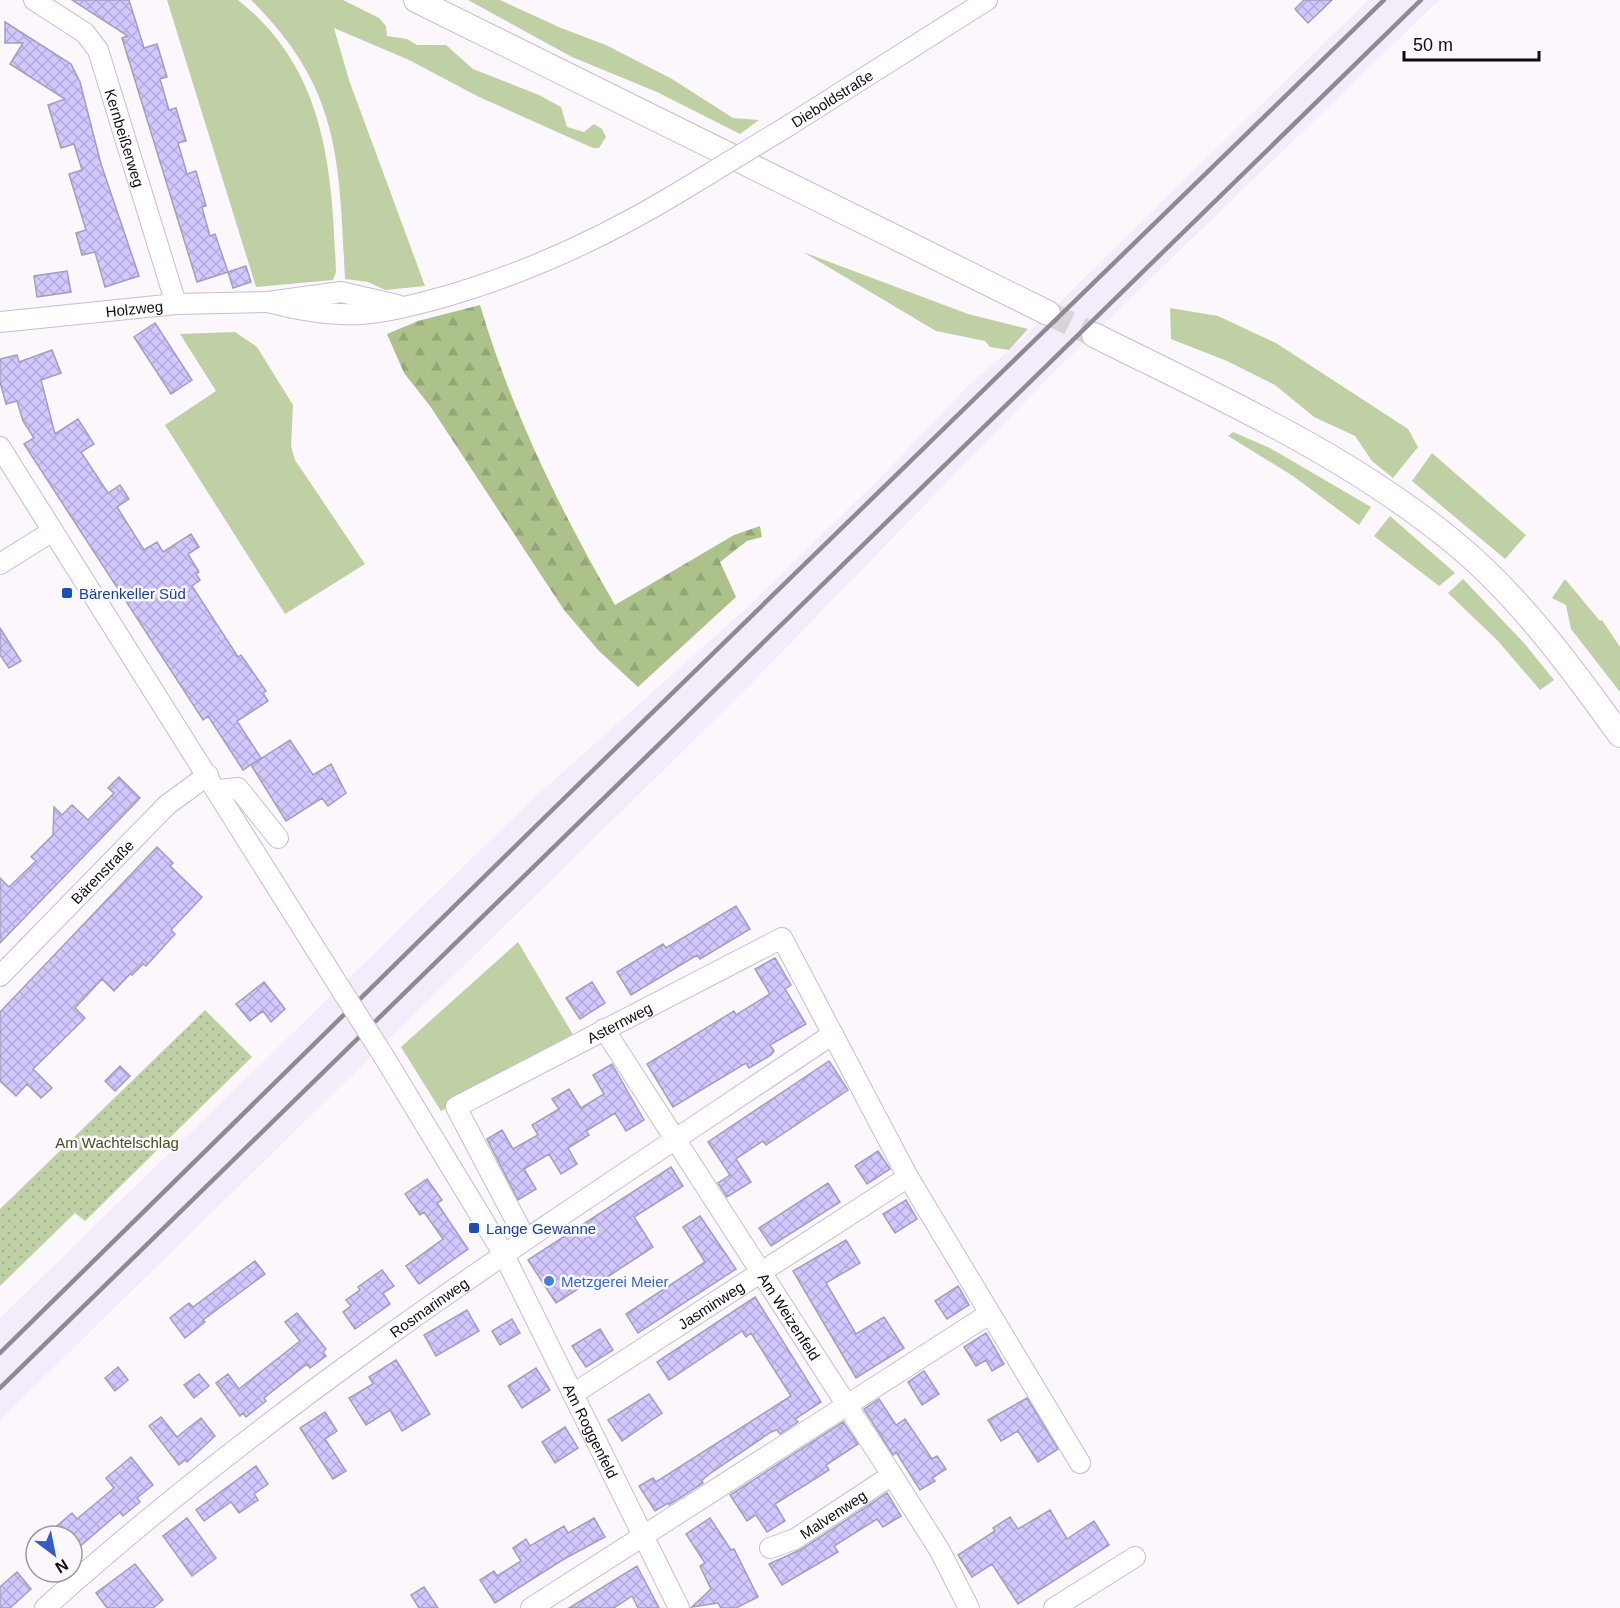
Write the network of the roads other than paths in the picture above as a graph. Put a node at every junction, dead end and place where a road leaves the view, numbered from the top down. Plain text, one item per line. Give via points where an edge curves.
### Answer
1 (34, 0) edge
2 (416, 0) edge
3 (987, 0) edge
4 (428, 301) joint
5 (176, 304) junction
6 (1048, 313) tunnel mouth
7 (0, 322) edge
8 (1094, 335) tunnel mouth
9 (0, 447) edge
10 (51, 532) junction
11 (0, 564) edge
12 (1620, 735) edge
13 (213, 782) junction
14 (278, 838) dead end
15 (0, 976) edge
16 (604, 1029) junction
17 (833, 1034) junction
18 (674, 1141) junction
19 (908, 1177) junction
20 (525, 1238) junction
21 (503, 1253) junction
22 (761, 1273) junction
23 (989, 1314) junction
24 (573, 1394) junction
25 (848, 1405) junction
26 (1080, 1463) dead end
27 (892, 1475) junction
28 (644, 1538) junction
29 (770, 1548) dead end
30 (1135, 1557) dead end
31 (45, 1608) edge
32 (531, 1608) edge
33 (679, 1608) edge
34 (969, 1608) edge
35 (1054, 1608) edge

1 - 5 street, Kernbeißerweg via 85,33 98,50
2 - 6 main road
3 - 4 street, Dieboldstraße, bridge via 788,126 629,220 535,265
4 - 5 street, Holzweg via 406,307 341,292 268,302
5 - 7 street, Holzweg
8 - 12 main road via 1362,476 1452,540 1536,627
9 - 10 street
10 - 11 street
10 - 13 street
13 - 14 street via 238,788
13 - 15 street, Bärenstraße via 167,805
13 - 21 street, bridge
16 - 17 street, Asternweg via 782,938
16 - 18 street, Am Weizenfeld
16 - 20 street, Asternweg via 456,1107
17 - 18 street, Rosmarinweg
17 - 19 street
18 - 20 street, Rosmarinweg
18 - 22 street, Am Weizenfeld
19 - 22 street, Jasminweg
19 - 23 street
20 - 21 street, Rosmarinweg
21 - 24 street, Am Roggenfeld
21 - 31 street, Rosmarinweg via 275,1420
22 - 24 street, Jasminweg
22 - 25 street, Am Weizenfeld
23 - 25 street
23 - 26 street
24 - 28 street, Am Roggenfeld
25 - 27 street, Am Weizenfeld
25 - 28 street
27 - 29 street, Malvenweg via 795,1539
27 - 34 street, Am Weizenfeld via 940,1551
28 - 32 street
28 - 33 street, Am Roggenfeld
30 - 35 street

